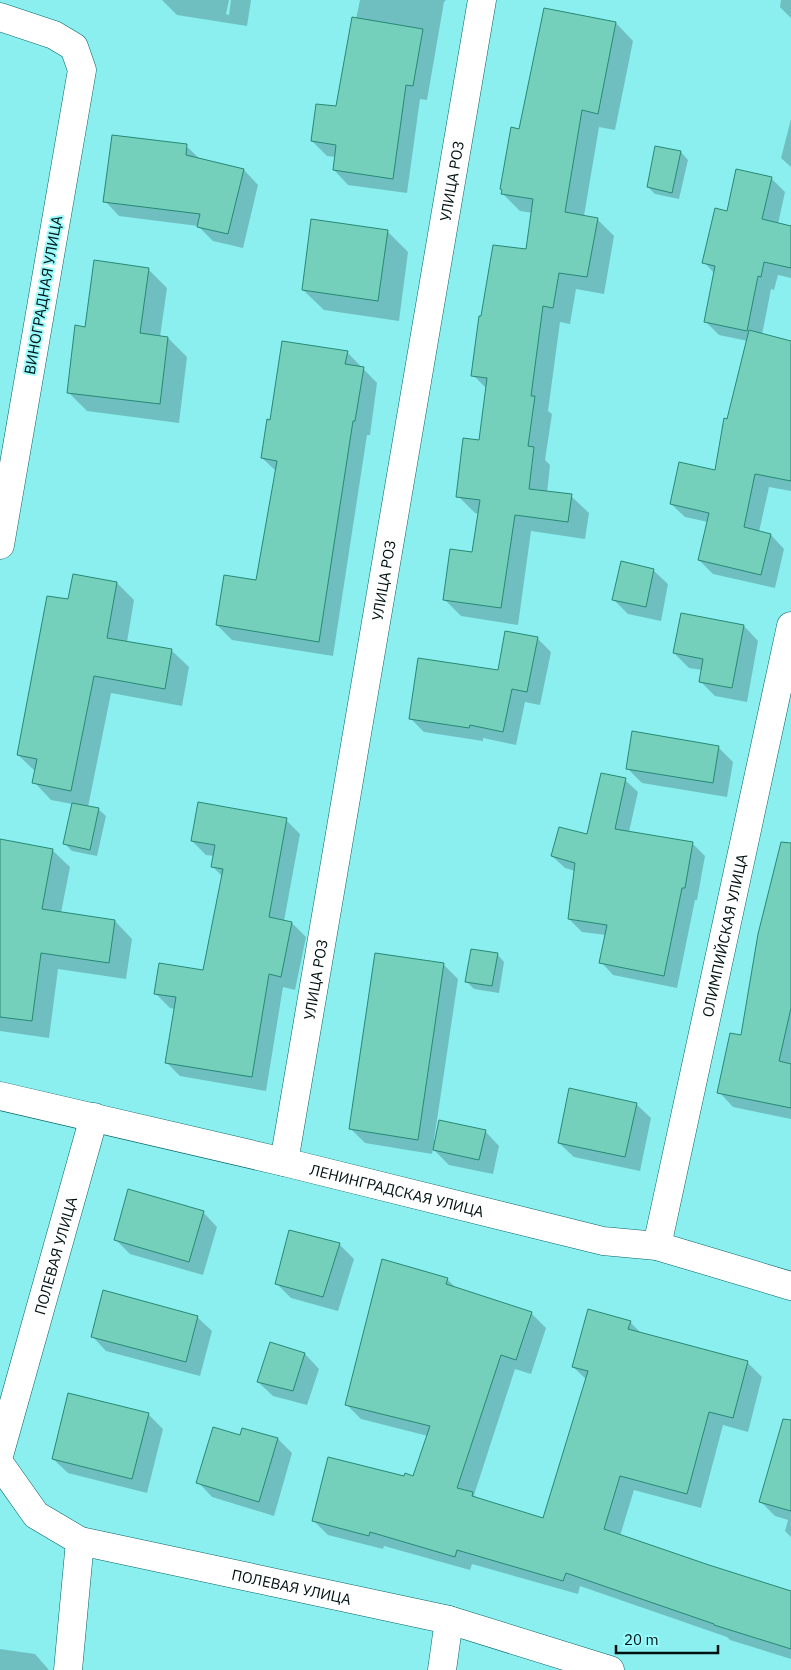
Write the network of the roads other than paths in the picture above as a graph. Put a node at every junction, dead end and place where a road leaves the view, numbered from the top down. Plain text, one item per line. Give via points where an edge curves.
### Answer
1 (482, 0) edge
2 (0, 16) edge
3 (0, 544) edge
4 (791, 626) edge
5 (0, 1096) edge
6 (94, 1117) junction
7 (284, 1162) junction
8 (657, 1246) junction
9 (791, 1286) edge
10 (0, 1452) edge
11 (0, 1464) edge
12 (80, 1541) junction
13 (449, 1620) junction
14 (68, 1670) edge
15 (442, 1670) edge
16 (610, 1670) edge

1 - 7 street, УЛИЦА РОЗ
2 - 3 street, ВИНОГРАДНАЯ УЛИЦА via 54,35 74,47 82,70
4 - 8 street, ОЛИМПИЙСКАЯ УЛИЦА
5 - 6 street, ЛЕНИНГРАДСКАЯ УЛИЦА
6 - 7 street, ЛЕНИНГРАДСКАЯ УЛИЦА
6 - 10 street, ПОЛЕВАЯ УЛИЦА
7 - 8 street, ЛЕНИНГРАДСКАЯ УЛИЦА via 603,1241
8 - 9 street, ЛЕНИНГРАДСКАЯ УЛИЦА
11 - 12 street, ПОЛЕВАЯ УЛИЦА via 36,1515
12 - 13 street, ПОЛЕВАЯ УЛИЦА
12 - 14 street
13 - 15 street
13 - 16 street, ПОЛЕВАЯ УЛИЦА

